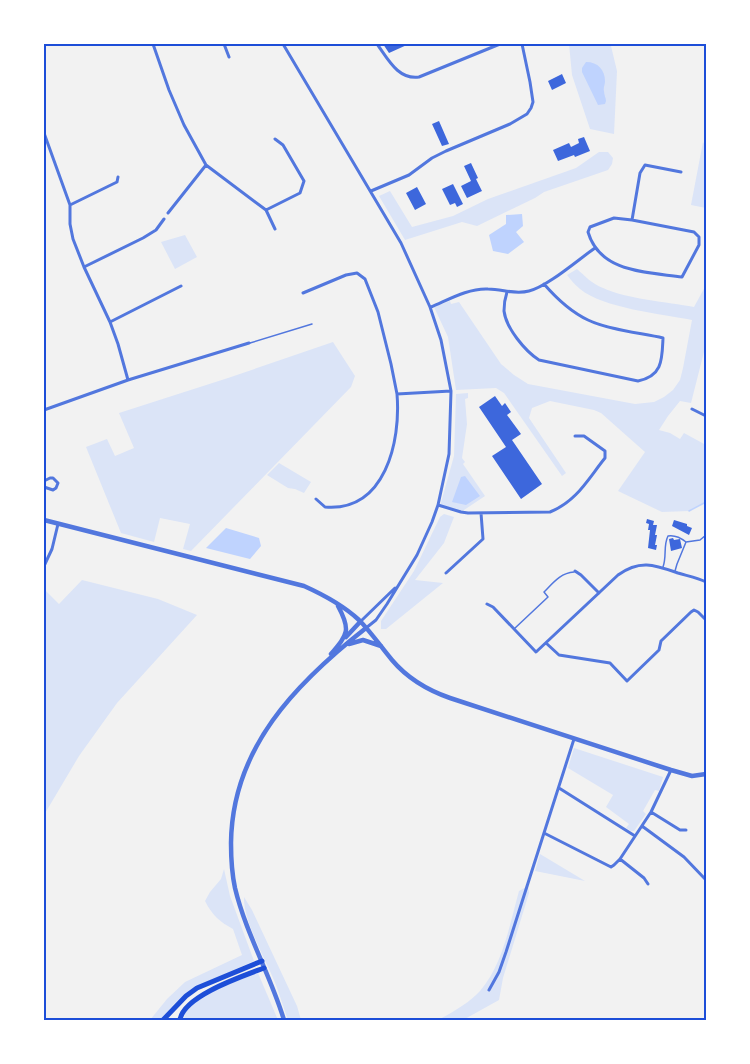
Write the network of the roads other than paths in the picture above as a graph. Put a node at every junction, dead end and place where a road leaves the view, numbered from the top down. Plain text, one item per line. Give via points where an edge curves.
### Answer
1 (153, 44) edge
2 (224, 44) edge
3 (283, 44) edge
4 (377, 44) edge
5 (500, 44) edge
6 (522, 44) edge
7 (229, 57) dead end
8 (44, 133) edge
9 (275, 139) dead end
10 (206, 165) junction
11 (681, 172) dead end
12 (118, 177) dead end
13 (371, 191) junction
14 (70, 205) junction
15 (266, 210) junction
16 (168, 213) dead end
17 (164, 219) dead end
18 (632, 220) junction
19 (275, 229) dead end
20 (595, 248) junction
21 (84, 267) junction
22 (544, 284) junction
23 (181, 286) dead end
24 (507, 292) junction
25 (303, 293) dead end
26 (430, 307) junction
27 (110, 322) junction
28 (312, 324) dead end
29 (249, 343) joint
30 (128, 380) junction
31 (451, 392) junction
32 (397, 394) junction
33 (44, 409) edge
34 (692, 409) dead end
35 (706, 416) edge
36 (575, 436) dead end
37 (44, 481) edge
38 (44, 487) edge
39 (316, 498) dead end
40 (438, 505) junction
41 (481, 513) junction
42 (44, 520) edge
43 (58, 524) junction
44 (706, 535) edge
45 (686, 543) junction
46 (44, 566) edge
47 (663, 568) junction
48 (575, 571) joint
49 (675, 572) junction
50 (446, 573) dead end
51 (400, 582) junction
52 (706, 582) edge
53 (599, 592) junction
54 (336, 603) junction
55 (487, 604) dead end
56 (706, 620) edge
57 (360, 622) junction
58 (366, 628) junction
59 (513, 629) junction
60 (546, 643) junction
61 (342, 644) junction
62 (381, 646) junction
63 (574, 738) junction
64 (671, 771) junction
65 (706, 774) edge
66 (559, 788) junction
67 (651, 812) junction
68 (642, 826) junction
69 (686, 830) dead end
70 (544, 833) junction
71 (634, 836) junction
72 (620, 859) junction
73 (706, 880) edge
74 (648, 884) dead end
75 (262, 961) junction
76 (264, 968) junction
77 (489, 990) dead end
78 (163, 1020) edge
79 (180, 1020) edge
80 (284, 1020) edge

1 - 10 street via 180,116
2 - 7 street
3 - 13 street
4 - 5 street via 400,74 413,78
6 - 13 street via 532,102 527,114
8 - 14 street
9 - 15 street via 283,145 304,181 300,193
10 - 15 street
10 - 16 street
11 - 18 street via 645,165 640,173
12 - 14 street via 117,182
13 - 26 street
14 - 21 street via 73,239
15 - 19 street
17 - 21 street via 143,238
18 - 20 street via 614,218 590,228
18 - 20 street via 694,232 699,237 699,245 682,277 627,268 611,262
20 - 22 street
21 - 27 street
22 - 24 street via 520,293
22 - 24 street via 556,298 588,320 663,338 659,367 652,376 638,381 539,360 529,354 506,319
23 - 27 street
24 - 26 street via 472,291
25 - 32 street via 346,275 357,273 365,279 380,317
26 - 31 street
27 - 30 street
28 - 29 lane
29 - 30 street
30 - 33 street
31 - 32 street
31 - 40 street via 449,454
32 - 39 street via 394,443 374,488 345,507 325,507
34 - 35 street
36 - 41 street via 584,436 605,451 605,458 573,499 550,512
37 - 38 street via 53,478 57,483 53,490
40 - 41 street
40 - 51 street
41 - 50 street via 483,539
42 - 43 street
43 - 46 street
43 - 54 street via 303,586
44 - 45 lane
45 - 47 lane via 668,536
45 - 49 lane
47 - 49 street
47 - 53 street via 646,564 631,567
48 - 53 street
48 - 59 lane via 558,578 544,592 548,597
49 - 52 street
51 - 57 street
51 - 58 street via 376,620
53 - 60 street
54 - 57 street
54 - 61 street via 346,624
55 - 59 street
56 - 60 street via 698,612 691,612 627,681 610,663 559,655
57 - 58 street
57 - 61 street
58 - 61 street
58 - 62 street
59 - 60 street via 536,652
61 - 62 street via 363,640
61 - 75 street via 288,700 258,743 235,803 231,849 235,888
62 - 63 street via 410,678 428,690
63 - 64 street
63 - 66 street
64 - 65 street via 692,776
64 - 67 street
66 - 70 street
66 - 71 street
67 - 68 street
67 - 69 street
68 - 71 street
68 - 73 street via 684,857
70 - 72 street via 607,866
70 - 77 street via 504,958
71 - 72 street
72 - 74 street
75 - 76 street
75 - 78 highway via 197,988
76 - 79 highway via 202,994
76 - 80 street

